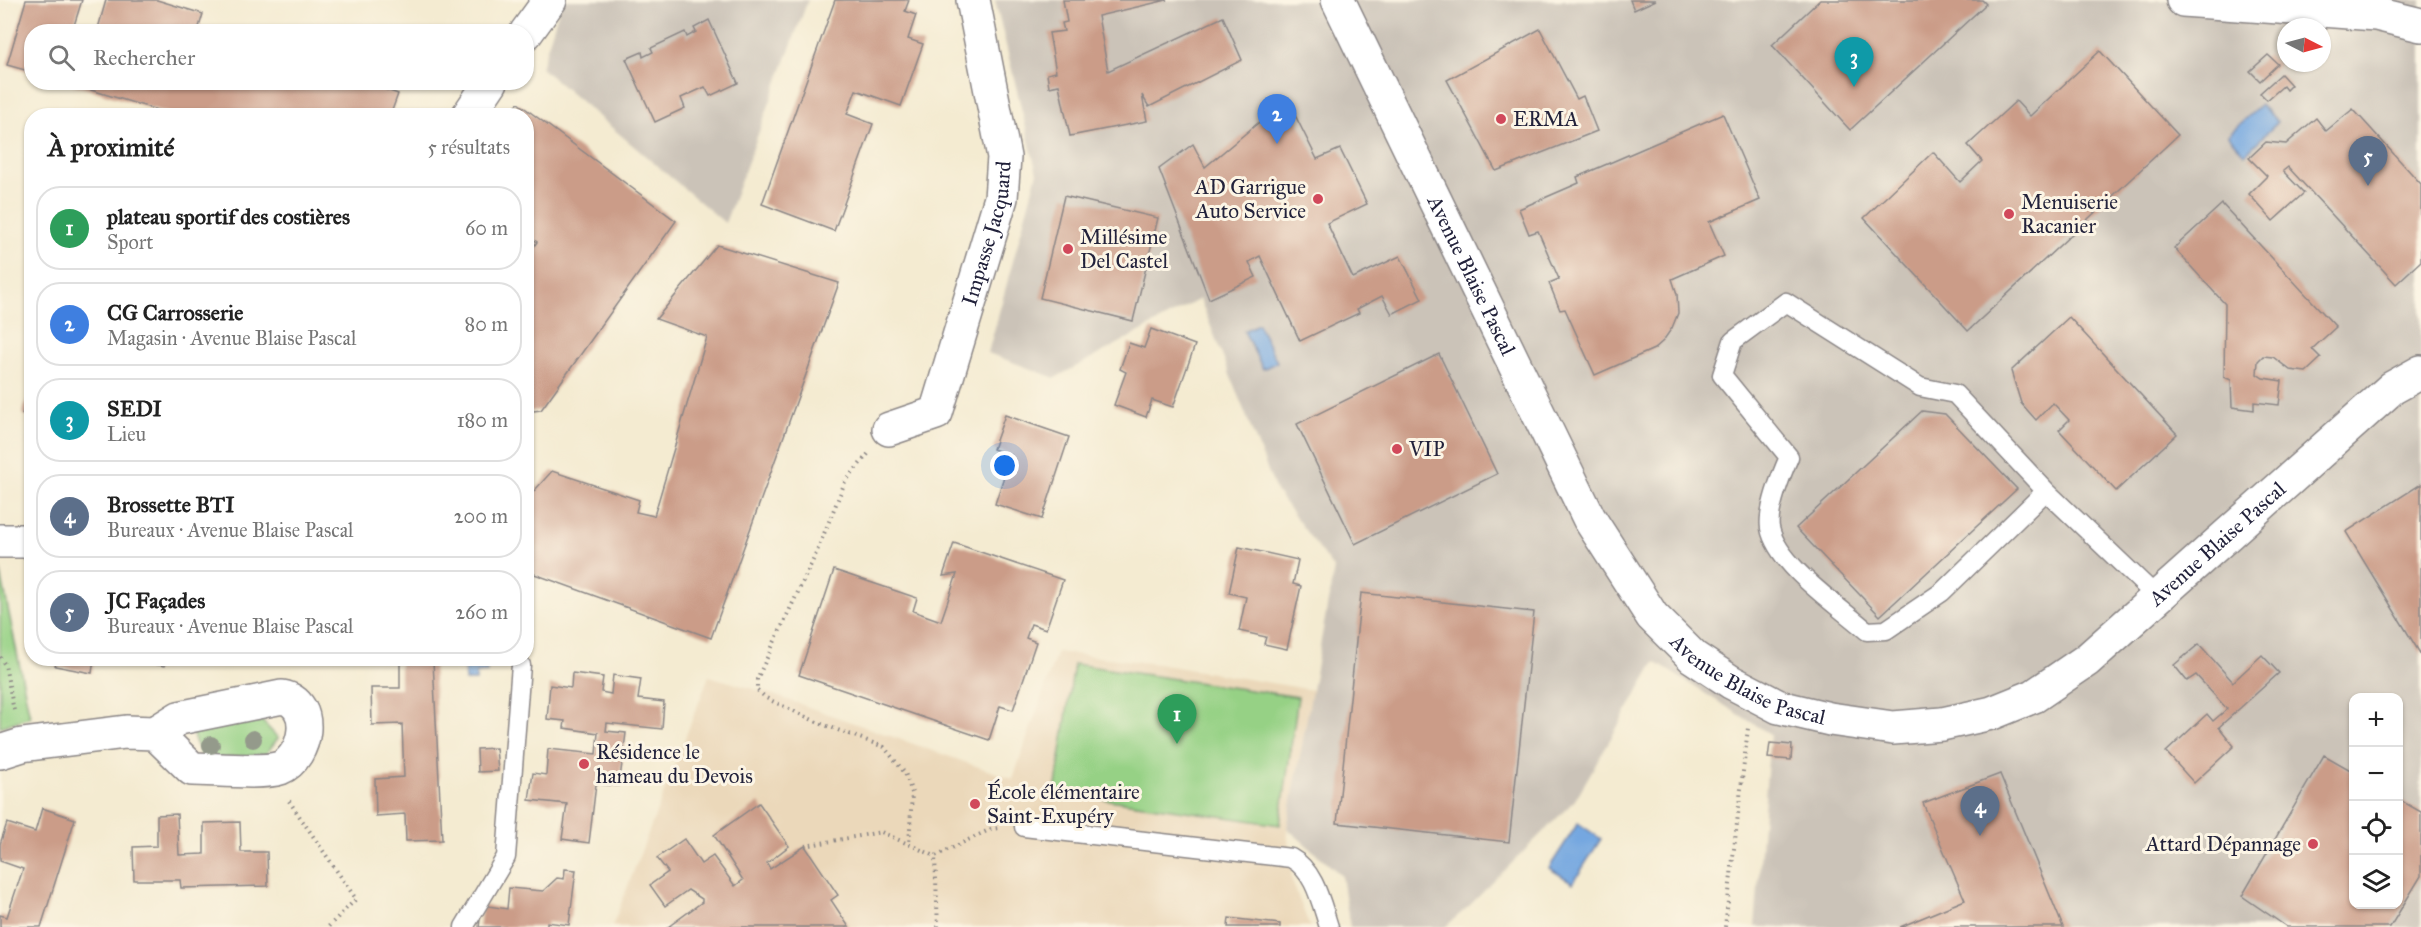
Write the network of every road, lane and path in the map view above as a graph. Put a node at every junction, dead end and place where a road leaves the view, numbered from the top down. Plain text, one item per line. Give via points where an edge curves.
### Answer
1 (550, 0) edge
2 (973, 0) edge
3 (2183, 0) edge
4 (1335, 1) edge
5 (2383, 7) edge
6 (533, 24) edge
7 (2421, 25) edge
8 (486, 90) edge
9 (473, 108) edge
10 (2421, 372) edge
11 (889, 429) joint
12 (2046, 491) junction
13 (0, 541) edge
14 (24, 541) edge
15 (2158, 598) junction
16 (0, 657) edge
17 (521, 666) edge
18 (1755, 694) junction
19 (155, 733) junction
20 (11, 748) edge
21 (267, 769) junction
22 (1024, 827) joint
23 (909, 845) junction
24 (805, 846) dead end
25 (935, 856) junction
26 (328, 927) edge
27 (464, 927) edge
28 (938, 927) edge
29 (1329, 927) edge
30 (1725, 927) edge

1 - 6 street
2 - 11 street, Impasse Jacquard via 1004,157 1001,198 936,413
3 - 5 street
4 - 18 street, Avenue Blaise Pascal via 1589,518 1652,616 1693,657
5 - 7 street
8 - 9 street
10 - 15 street, Avenue Blaise Pascal via 2392,388
11 - 23 path via 845,482 757,679 757,690 819,723 884,747 905,773 912,793
12 - 12 lane via 1955,394 1920,387 1786,302 1733,340 1722,375 1789,457 1777,484 1770,527 1785,559 1867,631 1887,630 1942,592
12 - 15 lane
13 - 14 street
15 - 18 street, Avenue Blaise Pascal via 2087,660 2034,696 1992,713 1942,724 1893,728 1779,707
16 - 20 path via 5,664
17 - 27 lane via 506,857
18 - 30 path via 1746,739
19 - 20 street via 126,732
19 - 21 street via 192,769
19 - 21 street via 178,718 282,697 293,699 301,708 303,735 292,759 283,767
21 - 26 path via 356,899
22 - 25 path via 991,829
22 - 29 lane via 1291,858 1299,862 1313,881
23 - 24 path via 881,832
23 - 25 path
25 - 28 path

